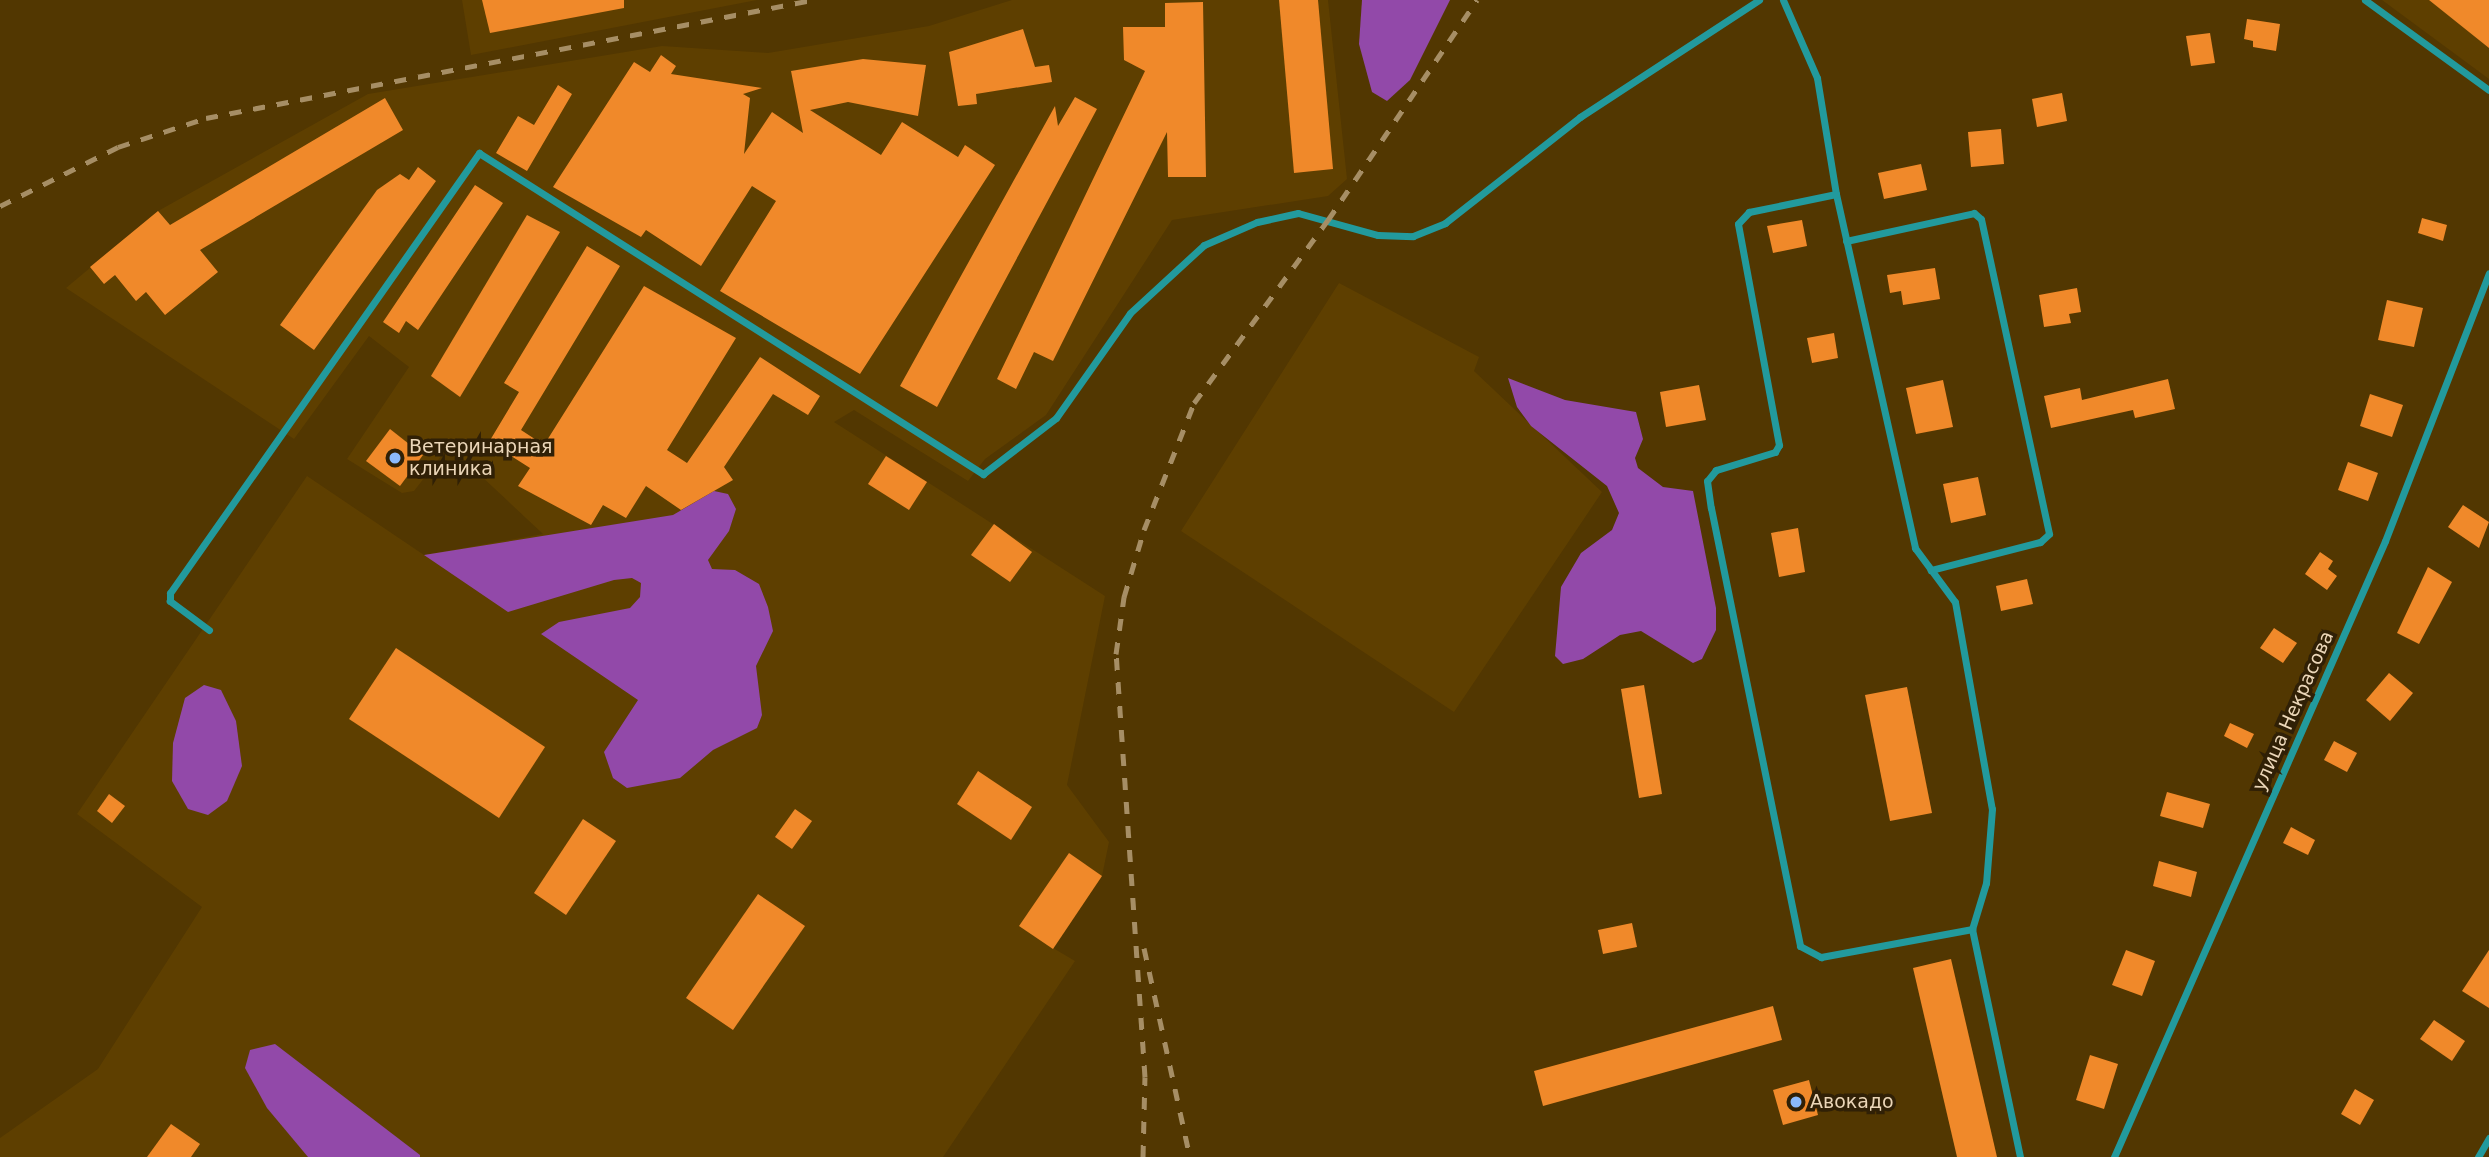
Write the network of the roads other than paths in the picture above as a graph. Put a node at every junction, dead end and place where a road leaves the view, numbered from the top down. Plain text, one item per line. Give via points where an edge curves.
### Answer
1 (1759, 0) edge
2 (1783, 0) edge
3 (2365, 0) edge
4 (2489, 90) edge
5 (1836, 194) junction
6 (1846, 241) junction
7 (2489, 273) edge
8 (1931, 570) junction
9 (209, 630) dead end
10 (1972, 929) junction
11 (2489, 1138) edge
12 (2020, 1157) edge
13 (2114, 1157) edge
14 (2478, 1157) edge

1 - 9 street via 1580,117 1445,223 1413,236 1378,234 1298,214 1257,222 1204,245 1130,313 1056,418 983,474 479,153 170,593 170,601
2 - 5 street via 1817,78
3 - 4 street
5 - 6 street
5 - 10 street via 1749,212 1738,224 1779,445 1775,452 1716,470 1707,481 1711,508 1800,946 1821,957
6 - 8 street via 1915,548
6 - 8 street via 1973,213 1981,219 2049,534 2040,542
7 - 13 street, улица Некрасова via 2385,541
8 - 10 street via 1955,602 1992,809 1986,883
10 - 12 street
11 - 14 street

